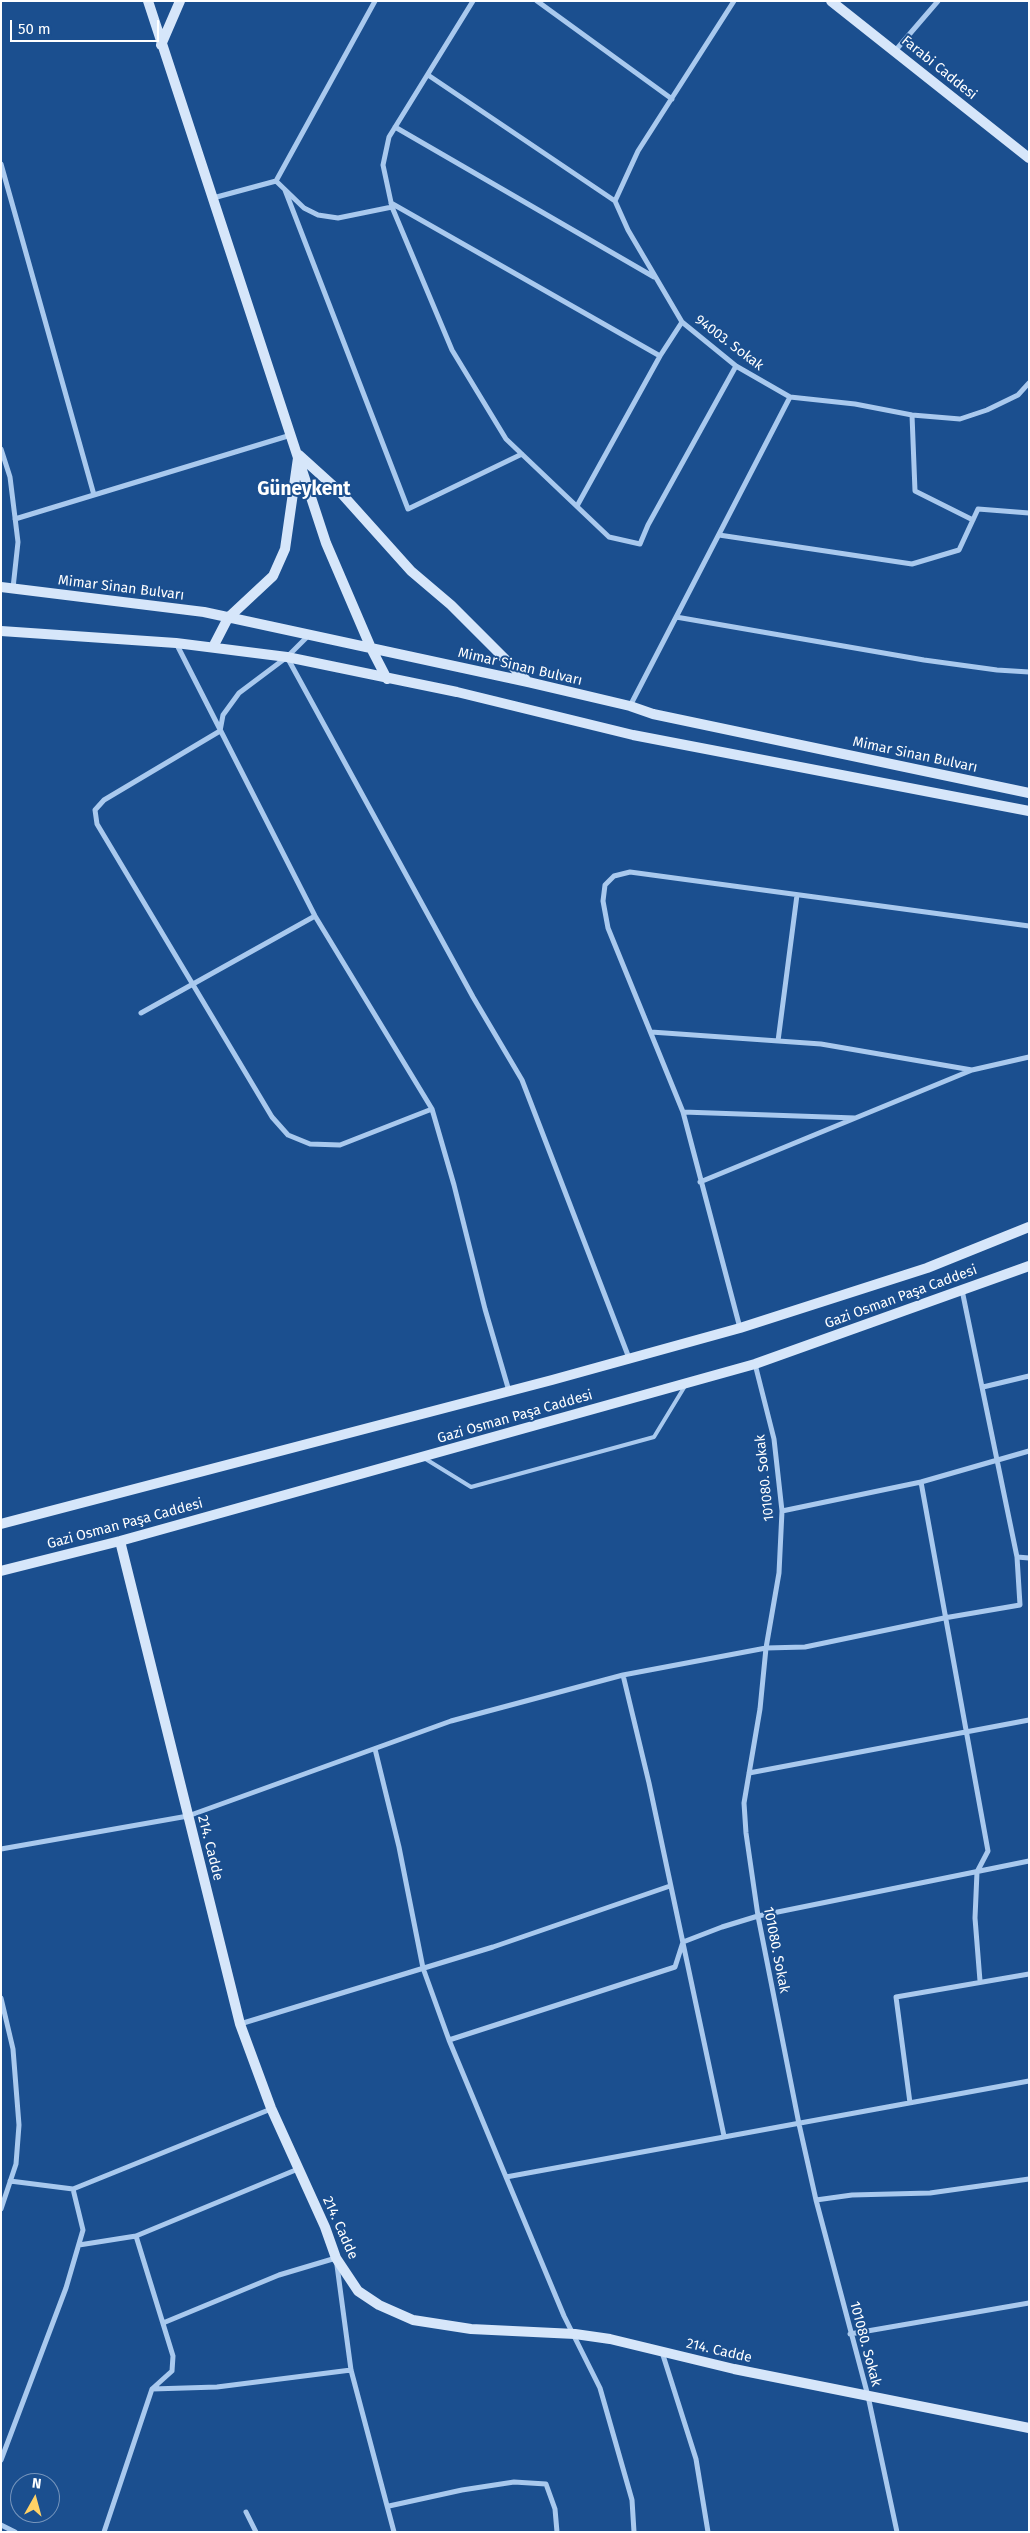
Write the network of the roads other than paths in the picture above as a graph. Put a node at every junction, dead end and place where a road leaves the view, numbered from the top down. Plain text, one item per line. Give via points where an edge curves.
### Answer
1 (148, 1) edge
2 (180, 1) edge
3 (375, 1) edge
4 (473, 1) edge
5 (537, 1) edge
6 (734, 1) edge
7 (831, 1) edge
8 (938, 1) edge
9 (161, 45) junction
10 (895, 50) junction
11 (428, 75) junction
12 (672, 99) junction
13 (395, 127) junction
14 (1029, 158) edge
15 (1, 164) edge
16 (276, 181) junction
17 (285, 190) junction
18 (212, 198) junction
19 (615, 201) junction
20 (391, 205) junction
21 (656, 278) junction
22 (682, 322) junction
23 (660, 356) junction
24 (736, 366) junction
25 (1029, 384) edge
26 (790, 397) junction
27 (912, 415) junction
28 (292, 435) junction
29 (1, 448) edge
30 (298, 454) junction
31 (522, 454) junction
32 (94, 495) junction
33 (576, 506) junction
34 (1029, 513) edge
35 (15, 519) junction
36 (973, 520) junction
37 (720, 535) junction
38 (1, 587) edge
39 (13, 589) junction
40 (676, 617) junction
41 (228, 618) junction
42 (1, 631) edge
43 (309, 635) junction
44 (176, 643) junction
45 (213, 647) junction
46 (371, 648) junction
47 (287, 657) junction
48 (1029, 672) edge
49 (388, 679) junction
50 (528, 682) junction
51 (630, 706) junction
52 (220, 731) junction
53 (1029, 793) edge
54 (1029, 811) edge
55 (797, 895) junction
56 (315, 916) junction
57 (1029, 926) edge
58 (193, 985) junction
59 (141, 1013) dead end
60 (651, 1032) junction
61 (778, 1041) junction
62 (1029, 1057) edge
63 (972, 1070) junction
64 (432, 1109) junction
65 (683, 1112) junction
66 (858, 1118) junction
67 (700, 1182) junction
68 (1029, 1227) edge
69 (1029, 1266) edge
70 (962, 1290) junction
71 (740, 1328) junction
72 (629, 1358) junction
73 (754, 1364) junction
74 (1029, 1376) edge
75 (687, 1383) junction
76 (983, 1387) junction
77 (509, 1391) junction
78 (1029, 1451) edge
79 (422, 1457) junction
80 (997, 1460) junction
81 (921, 1482) junction
82 (782, 1511) junction
83 (1, 1524) edge
84 (120, 1541) junction
85 (1017, 1557) junction
86 (1029, 1558) edge
87 (1, 1570) edge
88 (944, 1618) junction
89 (766, 1648) junction
90 (622, 1675) junction
91 (1029, 1720) edge
92 (966, 1733) junction
93 (376, 1749) junction
94 (749, 1773) junction
95 (188, 1816) junction
96 (1, 1849) edge
97 (1029, 1861) edge
98 (977, 1872) junction
99 (670, 1886) junction
100 (758, 1916) junction
101 (683, 1942) junction
102 (423, 1968) junction
103 (1029, 1974) edge
104 (980, 1981) junction
105 (1, 1998) edge
106 (240, 2024) junction
107 (449, 2040) junction
108 (1029, 2081) edge
109 (910, 2103) junction
110 (271, 2108) junction
111 (799, 2124) junction
112 (724, 2136) junction
113 (298, 2169) junction
114 (506, 2177) junction
115 (1029, 2179) edge
116 (10, 2181) junction
117 (73, 2189) junction
118 (816, 2200) junction
119 (1, 2208) edge
120 (136, 2236) junction
121 (79, 2245) junction
122 (336, 2258) junction
123 (1029, 2303) edge
124 (163, 2323) junction
125 (574, 2334) junction
126 (850, 2334) junction
127 (662, 2351) junction
128 (351, 2370) junction
129 (152, 2389) junction
130 (868, 2396) junction
131 (1029, 2428) edge
132 (1, 2460) edge
133 (389, 2506) junction
134 (246, 2512) dead end
135 (1, 2525) edge
136 (15, 2532) edge
137 (104, 2532) edge
138 (256, 2532) edge
139 (394, 2532) edge
140 (557, 2532) edge
141 (634, 2532) edge
142 (708, 2532) edge
143 (898, 2532) edge

1 - 9 main road
2 - 9 main road
3 - 16 street
4 - 11 street
5 - 12 street
6 - 12 street
7 - 10 main road, Farabi Caddesi
8 - 10 street
9 - 18 main road
10 - 14 main road, Farabi Caddesi
11 - 13 street
11 - 19 street
12 - 19 street via 638,151
13 - 20 street via 389,137 384,164
13 - 21 street
15 - 32 street
16 - 17 street
16 - 18 street
17 - 20 street via 304,208 318,215 338,218
17 - 31 street via 408,509
18 - 28 main road
19 - 21 street, 94003. Sokak
20 - 23 street
20 - 31 street via 452,350 506,439
21 - 22 street, 94003. Sokak
22 - 23 street
22 - 24 street, 94003. Sokak
23 - 33 street
24 - 26 street, 94003. Sokak
24 - 33 street via 640,544 609,537
25 - 27 street, 94003. Sokak via 1018,395 960,419
26 - 27 street, 94003. Sokak via 855,404
26 - 37 street
27 - 36 street via 915,491
28 - 30 main road
28 - 32 street
29 - 35 street via 10,477
30 - 41 main road via 285,549 273,576
30 - 46 main road via 326,544
30 - 50 main road via 341,493 411,571 451,605
31 - 33 street
32 - 35 street
34 - 36 street via 978,509
35 - 39 street via 18,542
36 - 37 street via 959,550 912,564
37 - 40 street
38 - 39 main road, Mimar Sinan Bulvarı
39 - 41 main road, Mimar Sinan Bulvarı via 204,612
40 - 48 street via 924,660
40 - 51 street
41 - 43 main road, Mimar Sinan Bulvarı
41 - 45 main road
42 - 44 main road
43 - 46 main road, Mimar Sinan Bulvarı
43 - 47 street
44 - 45 main road
44 - 52 street
45 - 47 main road
46 - 49 main road
46 - 50 main road, Mimar Sinan Bulvarı
47 - 49 main road
47 - 52 street via 239,693 223,715
47 - 72 street via 468,988 522,1080
49 - 54 main road via 457,692 633,735
50 - 51 main road, Mimar Sinan Bulvarı
51 - 53 main road, Mimar Sinan Bulvarı via 653,714
52 - 56 street
52 - 58 street via 104,800 95,810 97,824
55 - 57 street
55 - 60 street via 630,872 614,876 605,886 602,901 608,928
55 - 61 street
56 - 58 street
56 - 64 street
58 - 59 street
58 - 64 street via 272,1117 288,1135 310,1144 340,1145
60 - 61 street
60 - 65 street
61 - 63 street via 821,1044
62 - 63 street
63 - 66 street
64 - 77 street
65 - 66 street
65 - 67 street
66 - 67 street
67 - 71 street
68 - 71 main road, Gazi Osman Paşa Caddesi via 927,1268
69 - 70 main road, Gazi Osman Paşa Caddesi
70 - 73 main road, Gazi Osman Paşa Caddesi
70 - 76 street
71 - 72 main road, Gazi Osman Paşa Caddesi
72 - 77 main road, Gazi Osman Paşa Caddesi
73 - 75 main road, Gazi Osman Paşa Caddesi
73 - 82 street, 101080. Sokak via 774,1439
74 - 76 street
75 - 79 main road, Gazi Osman Paşa Caddesi
75 - 79 lane via 654,1437 471,1487
76 - 80 street
77 - 83 main road, Gazi Osman Paşa Caddesi
78 - 80 street
79 - 84 main road, Gazi Osman Paşa Caddesi
80 - 81 street
80 - 85 street
81 - 82 street
81 - 88 street
82 - 89 street, 101080. Sokak via 779,1573
84 - 87 main road, Gazi Osman Paşa Caddesi
84 - 95 main road, 214. Cadde
85 - 86 street
85 - 88 street via 1020,1606
88 - 89 street via 804,1647
88 - 92 street
89 - 90 street
89 - 94 street, 101080. Sokak
90 - 93 street via 451,1722
90 - 99 street
91 - 92 street
92 - 94 street
92 - 98 street via 988,1851
93 - 95 street
93 - 102 street
94 - 100 street, 101080. Sokak via 744,1803
95 - 96 street
95 - 106 main road, 214. Cadde
97 - 98 street
98 - 100 street
98 - 104 street via 975,1918
99 - 101 street
99 - 102 street
100 - 101 street
100 - 111 street, 101080. Sokak
101 - 107 street via 675,1967
101 - 112 street
102 - 106 street
102 - 107 street
103 - 104 street
104 - 109 street via 896,1997
105 - 116 street via 13,2049 19,2125 16,2164
106 - 110 main road, 214. Cadde
107 - 114 street
108 - 109 street
109 - 111 street
110 - 113 main road, 214. Cadde
110 - 117 street
111 - 112 street
111 - 118 street, 101080. Sokak
112 - 114 street
113 - 120 street
113 - 122 main road, 214. Cadde
114 - 125 street
115 - 118 street via 930,2193 852,2195
116 - 117 street
116 - 119 street
117 - 121 street via 83,2230
118 - 126 street, 101080. Sokak
120 - 121 street
120 - 124 street
121 - 132 street
122 - 124 street via 279,2274
122 - 125 main road, 214. Cadde via 358,2291 379,2305 413,2320 471,2329
122 - 128 street
123 - 126 street
124 - 129 street via 174,2356 172,2371
125 - 127 main road, 214. Cadde
125 - 141 street via 600,2388 617,2443 632,2500
126 - 130 street, 101080. Sokak
127 - 130 main road, 214. Cadde
127 - 142 street via 696,2459
128 - 129 street via 217,2387
128 - 133 street
129 - 137 street
130 - 131 main road, 214. Cadde
130 - 143 street, 101080. Sokak
133 - 139 street
133 - 140 street via 514,2482 546,2484 555,2509
134 - 138 street
135 - 136 street

